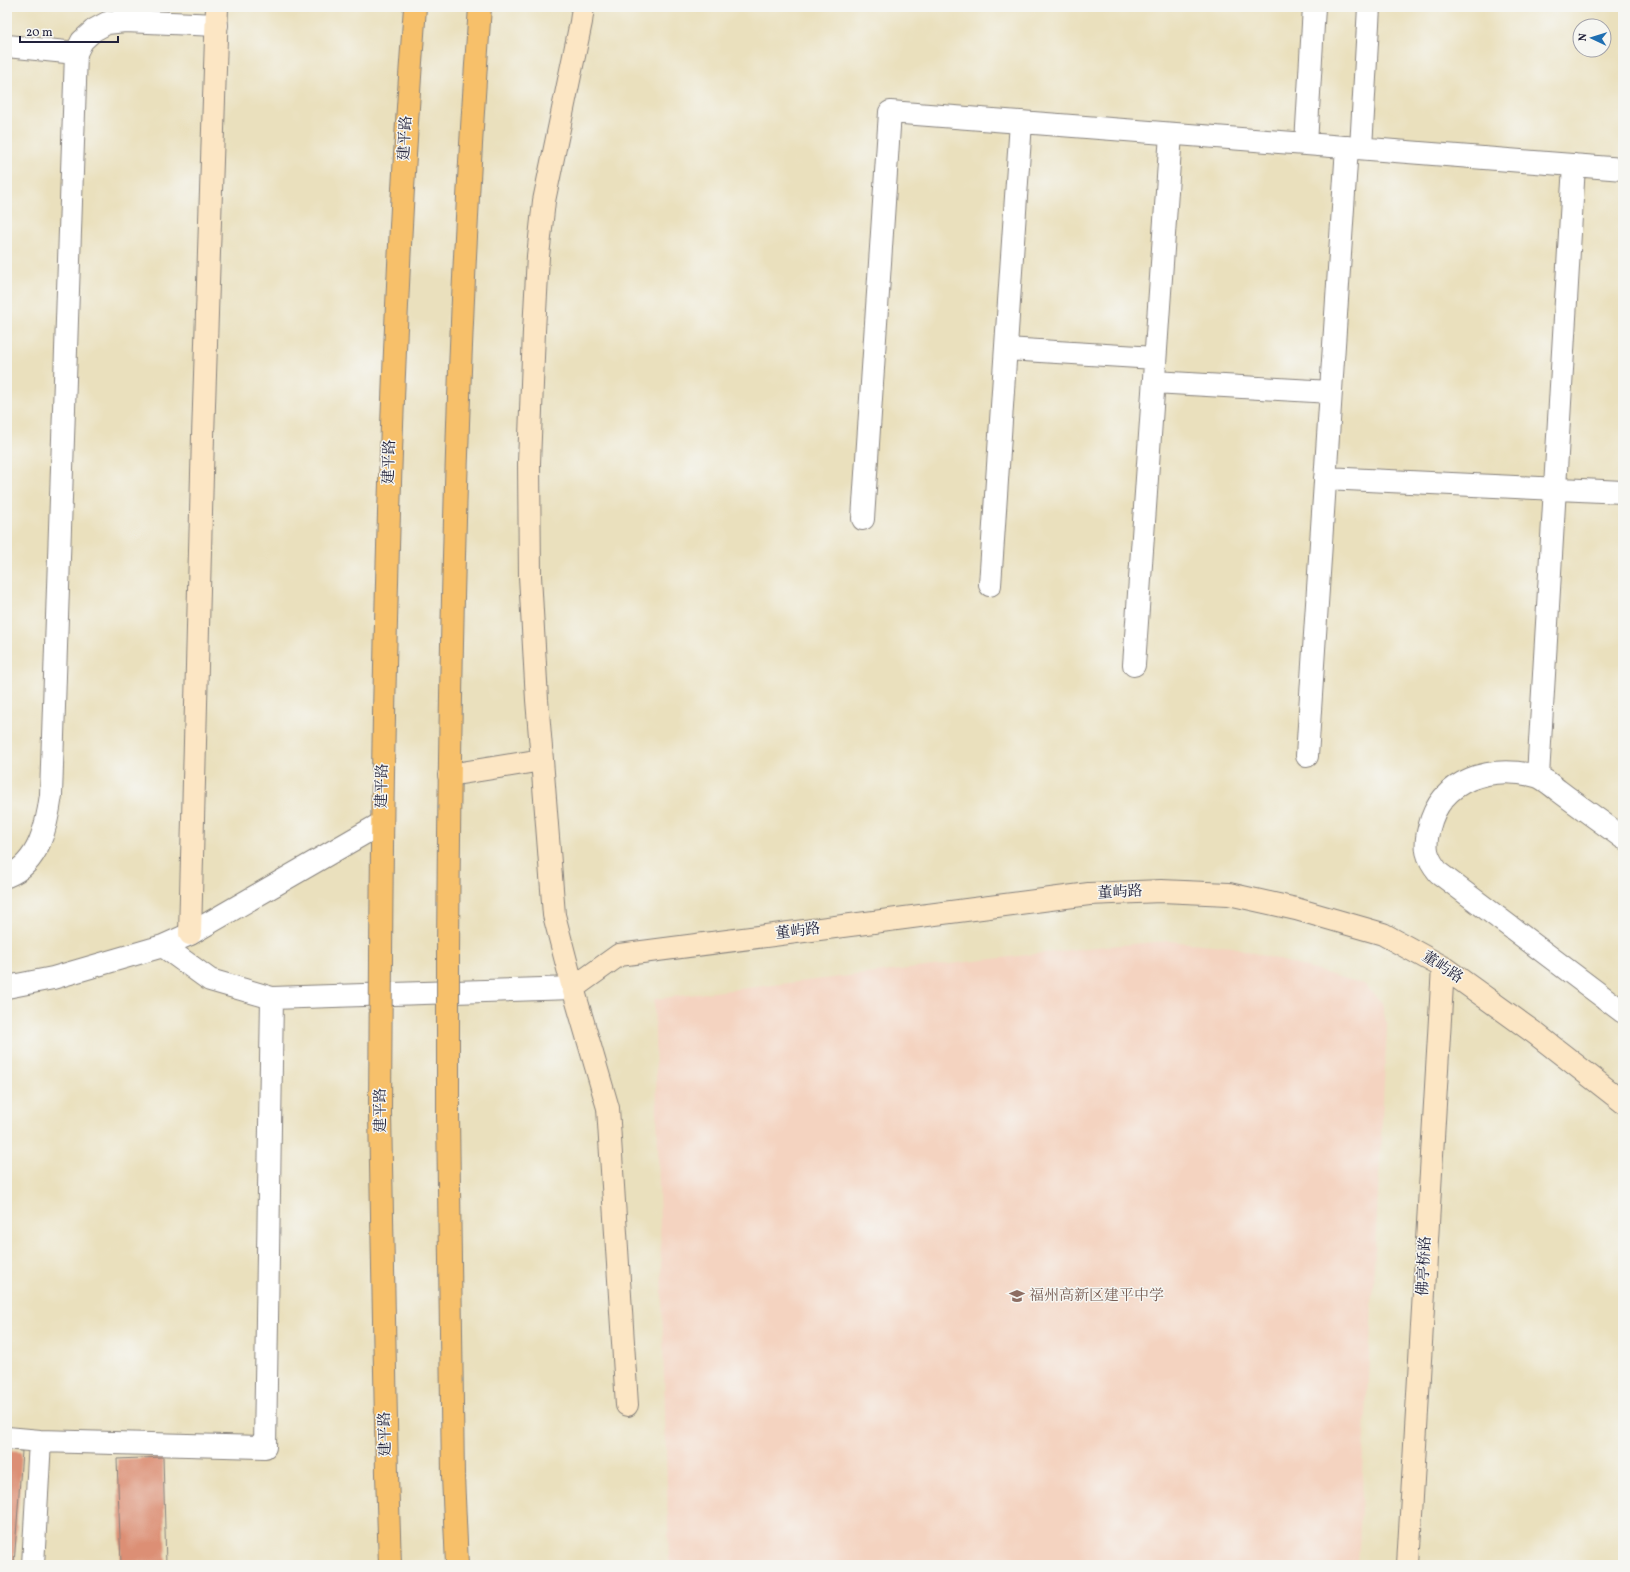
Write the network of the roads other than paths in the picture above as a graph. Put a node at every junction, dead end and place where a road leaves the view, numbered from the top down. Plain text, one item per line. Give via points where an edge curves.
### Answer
1 (415, 7) edge
2 (480, 7) edge
3 (583, 7) edge
4 (1314, 7) edge
5 (1369, 7) edge
6 (217, 16) edge
7 (7, 46) edge
8 (76, 53) junction
9 (1021, 122) junction
10 (1171, 134) junction
11 (1306, 144) junction
12 (1354, 147) junction
13 (1574, 165) junction
14 (1623, 169) edge
15 (1006, 349) junction
16 (1155, 358) junction
17 (1154, 382) junction
18 (1331, 392) junction
19 (1325, 478) junction
20 (1555, 489) junction
21 (1623, 492) edge
22 (863, 519) dead end
23 (990, 585) dead end
24 (1134, 665) dead end
25 (1307, 756) dead end
26 (542, 760) junction
27 (449, 775) junction
28 (1538, 776) junction
29 (382, 823) junction
30 (1623, 838) edge
31 (7, 876) edge
32 (190, 934) junction
33 (163, 946) junction
34 (1442, 966) junction
35 (7, 987) edge
36 (572, 988) junction
37 (272, 998) junction
38 (1623, 1012) edge
39 (1623, 1102) edge
40 (627, 1405) dead end
41 (7, 1438) edge
42 (40, 1441) junction
43 (33, 1565) edge
44 (390, 1565) edge
45 (457, 1565) edge
46 (1408, 1565) edge

1 - 29 highway, 建平路 via 397,297 388,518
2 - 27 highway via 462,304 454,520
3 - 26 street via 544,201 534,316 529,463 530,576
4 - 11 street
5 - 12 street
6 - 8 street via 107,23 82,41
6 - 32 street via 202,436
7 - 8 street
8 - 31 street via 51,795 42,838 35,852 18,871
9 - 10 street
9 - 15 street
9 - 22 street via 890,112
10 - 11 street
10 - 16 street
11 - 12 street
12 - 13 street
12 - 18 street
13 - 14 street
13 - 20 street
15 - 16 street
15 - 23 street
16 - 17 street
17 - 18 street
17 - 24 street
18 - 19 street
19 - 20 street
19 - 25 street
20 - 21 street
20 - 28 street
26 - 27 street
26 - 36 street via 554,915
27 - 45 highway, bridge via 448,1116 453,1476
28 - 30 street
28 - 38 street via 1512,772 1485,773 1463,781 1444,796 1432,815 1428,832 1427,851 1430,862 1439,873
29 - 32 street
29 - 44 highway, 建平路, bridge via 380,1114
32 - 33 street
33 - 35 street via 53,978
33 - 37 street via 210,980
34 - 36 street, 董屿路 via 1383,934 1296,909 1229,894 1161,891 1089,894 620,955
34 - 39 street, 董屿路 via 1536,1034
34 - 46 street, 佛亭桥路
36 - 37 street
36 - 40 street via 608,1108
37 - 42 street via 265,1447
41 - 42 street
42 - 43 street

